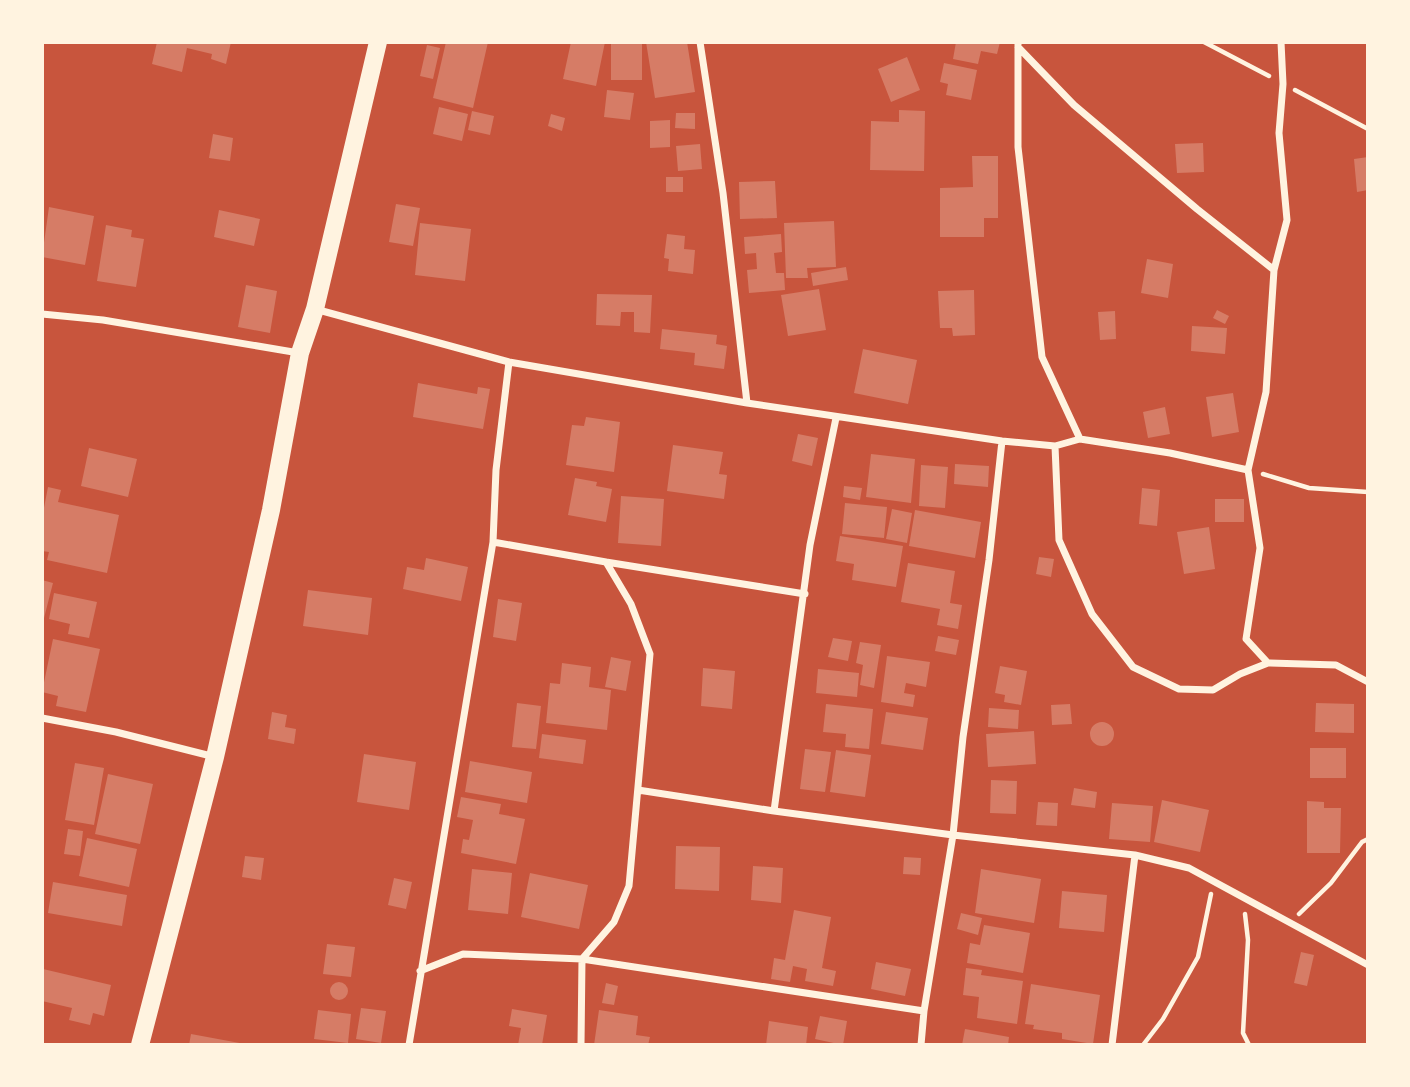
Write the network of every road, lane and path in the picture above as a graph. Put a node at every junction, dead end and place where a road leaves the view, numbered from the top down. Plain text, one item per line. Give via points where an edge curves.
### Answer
1 (378, 42) edge
2 (700, 42) edge
3 (1281, 42) edge
4 (1017, 44) edge
5 (1274, 270) junction
6 (315, 309) junction
7 (42, 314) edge
8 (300, 353) junction
9 (509, 362) junction
10 (747, 403) junction
11 (836, 418) junction
12 (1080, 439) junction
13 (1002, 441) junction
14 (1055, 446) junction
15 (1248, 470) junction
16 (1368, 492) edge
17 (492, 542) junction
18 (606, 562) junction
19 (805, 594) junction
20 (1268, 663) junction
21 (1368, 682) edge
22 (42, 718) edge
23 (215, 757) junction
24 (638, 790) junction
25 (774, 811) junction
26 (953, 835) junction
27 (1368, 839) edge
28 (1135, 855) junction
29 (1214, 880) junction
30 (1243, 896) junction
31 (1292, 923) junction
32 (582, 958) junction
33 (1368, 965) edge
34 (420, 971) junction
35 (924, 1011) junction
36 (140, 1045) edge
37 (409, 1045) edge
38 (580, 1045) edge
39 (921, 1045) edge
40 (1112, 1045) edge
41 (1143, 1045) edge
42 (1249, 1045) edge

1 - 6 main road
2 - 10 street
3 - 5 street via 1279,133 1287,219
4 - 5 street via 1074,105
4 - 12 street via 1018,147 1042,356
5 - 15 street via 1266,393
6 - 8 main road
6 - 9 street
7 - 8 street
8 - 23 main road via 271,510
9 - 10 street
9 - 17 street
10 - 11 street
11 - 13 street
11 - 19 street via 810,545
12 - 14 street
12 - 15 street
13 - 14 street
13 - 26 street
14 - 20 street via 1059,540 1092,614 1133,667 1179,689 1213,690
15 - 16 path via 1309,488
15 - 20 street via 1260,548 1246,639
17 - 18 street
17 - 34 street
18 - 19 street
18 - 24 street via 631,604 650,654
19 - 25 street
20 - 21 street via 1336,665
22 - 23 street
23 - 36 main road
24 - 25 street
24 - 32 street via 629,886 614,922
25 - 26 street
26 - 28 street
26 - 35 street
27 - 31 path
28 - 29 street via 1189,868
28 - 40 street
29 - 30 street
29 - 41 path via 1198,957
30 - 31 street
30 - 42 path via 1248,940 1243,1033
31 - 33 street
32 - 34 street via 463,954
32 - 35 street
32 - 38 street
34 - 37 street
35 - 39 street

